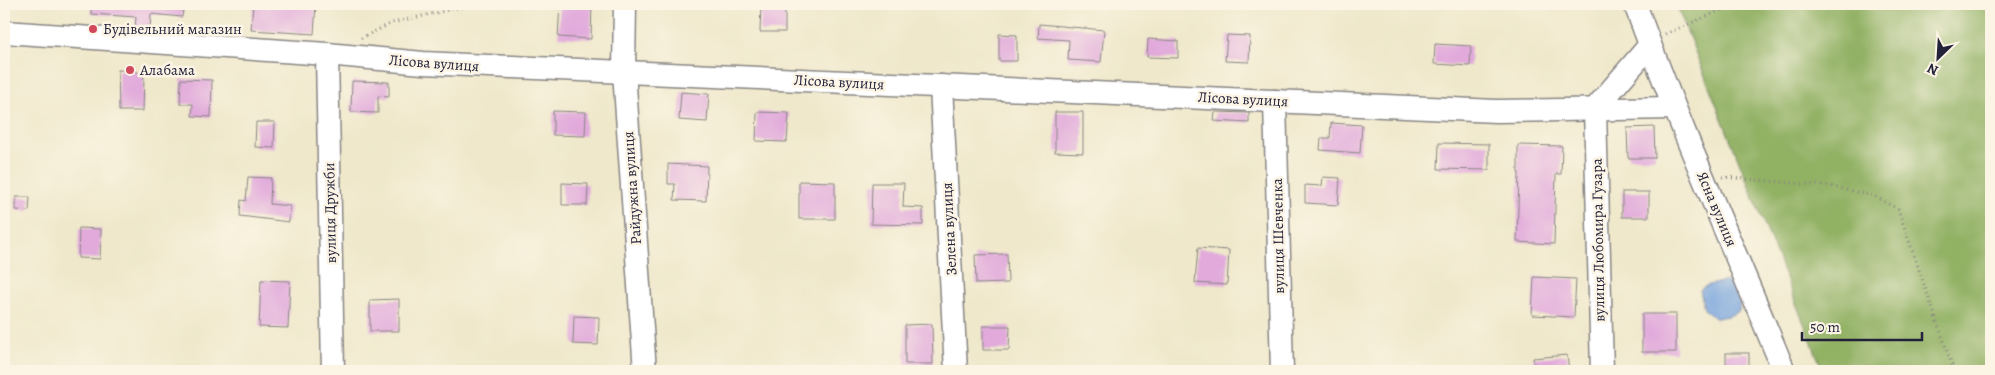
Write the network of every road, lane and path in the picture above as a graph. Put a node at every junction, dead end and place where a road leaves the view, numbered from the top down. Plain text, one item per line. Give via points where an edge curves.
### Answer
1 (475, 4) edge
2 (625, 4) edge
3 (1635, 4) edge
4 (1736, 4) edge
5 (4, 32) edge
6 (360, 38) dead end
7 (1650, 46) junction
8 (327, 54) junction
9 (624, 72) junction
10 (941, 86) junction
11 (1275, 101) junction
12 (1674, 108) junction
13 (1595, 109) junction
14 (1703, 175) junction
15 (333, 371) edge
16 (644, 371) edge
17 (956, 371) edge
18 (1282, 371) edge
19 (1602, 371) edge
20 (1784, 371) edge
21 (1954, 371) edge

1 - 6 path via 392,23
2 - 9 street, Райдужна вулиця
3 - 7 street, Ясна вулиця
4 - 7 path via 1660,36
5 - 8 street, Лісова вулиця
7 - 12 street, Ясна вулиця
7 - 13 street
8 - 9 street, Лісова вулиця via 423,63
8 - 15 street, вулиця Дружби
9 - 10 street, Лісова вулиця
9 - 16 street, Райдужна вулиця
10 - 11 street, Лісова вулиця
10 - 17 street, Зелена вулиця
11 - 13 street, Лісова вулиця via 1496,110
11 - 18 street, вулиця Шевченка
12 - 13 street, Лісова вулиця
12 - 14 street, Ясна вулиця
13 - 19 street, вулиця Любомира Гузара
14 - 20 street, Ясна вулиця
14 - 21 path via 1829,186 1874,196 1898,209

